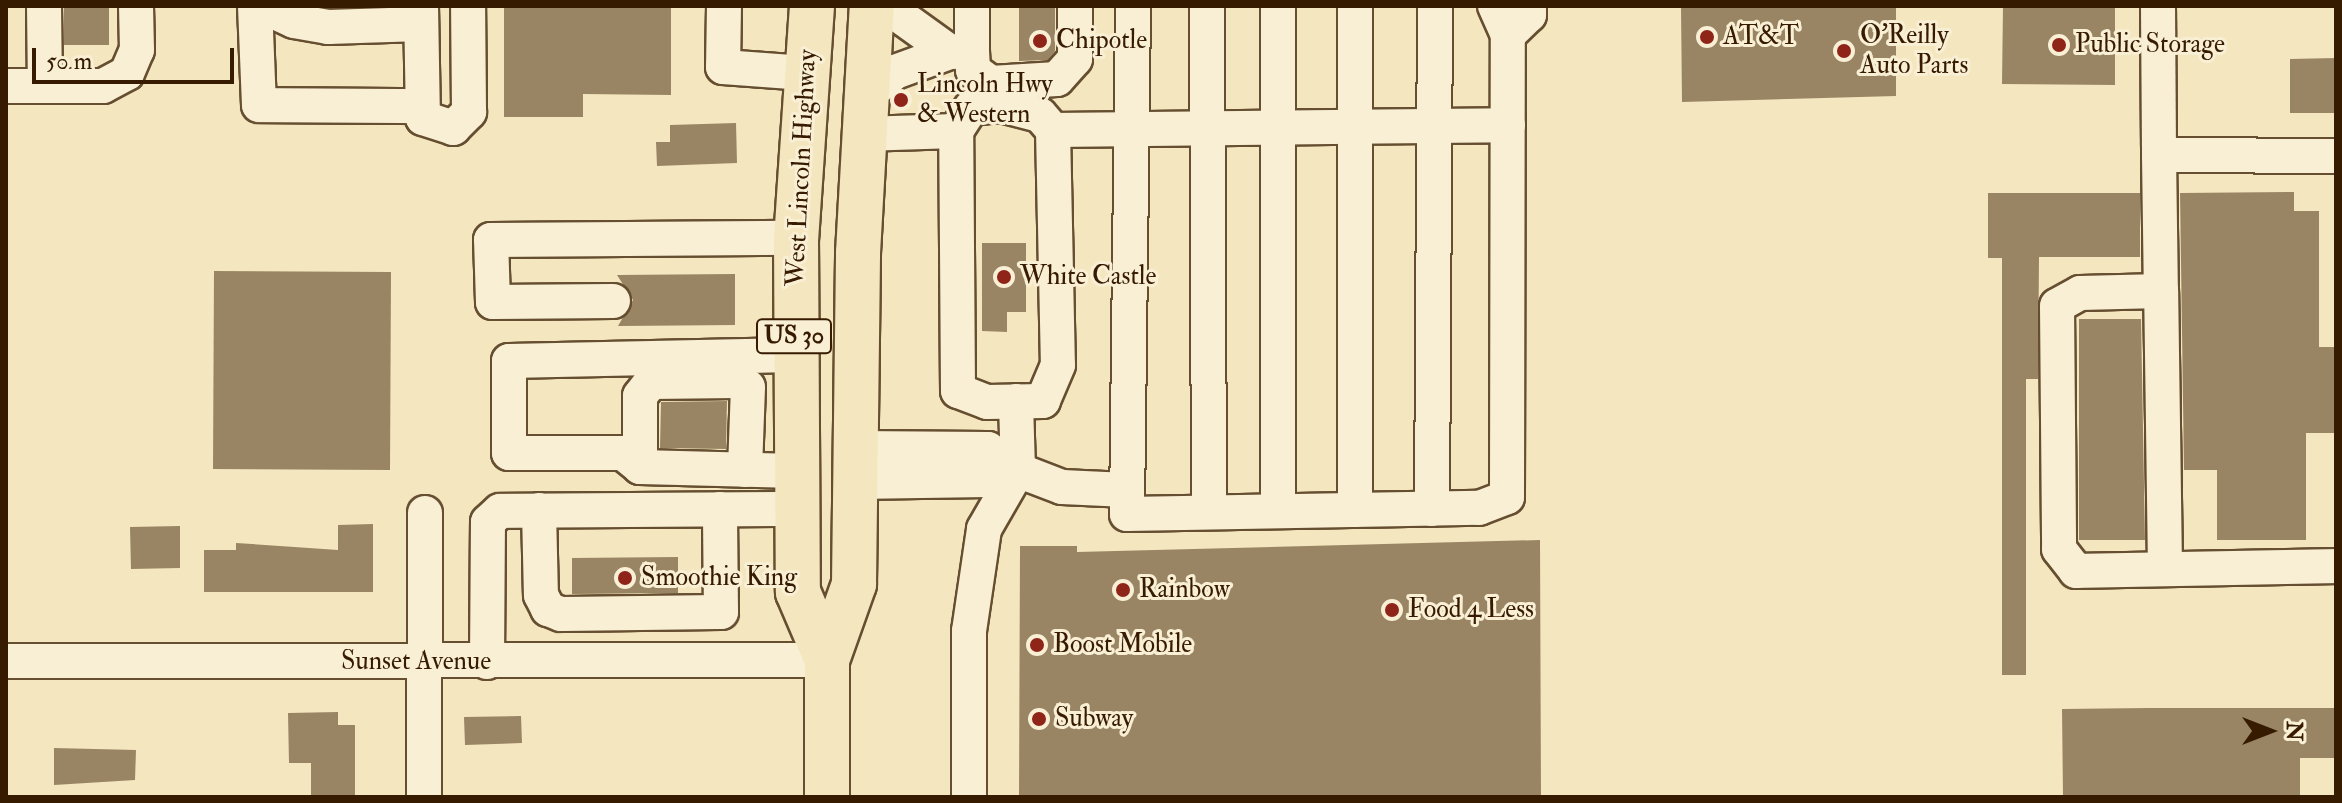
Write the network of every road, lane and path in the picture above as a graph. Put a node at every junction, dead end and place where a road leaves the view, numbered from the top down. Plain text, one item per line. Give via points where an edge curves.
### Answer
1 (44, 6) edge
2 (136, 6) edge
3 (255, 6) edge
4 (262, 6) edge
5 (468, 6) edge
6 (724, 6) edge
7 (812, 6) edge
8 (872, 6) edge
9 (886, 6) edge
10 (972, 6) edge
11 (1075, 6) edge
12 (1133, 6) edge
13 (1207, 6) edge
14 (1278, 6) edge
15 (1355, 6) edge
16 (1435, 6) edge
17 (1529, 6) edge
18 (2158, 6) edge
19 (421, 15) edge
20 (1501, 20) edge
21 (965, 58) junction
22 (805, 73) junction
23 (6, 86) edge
24 (45, 86) junction
25 (421, 106) junction
26 (863, 116) junction
27 (1508, 125) junction
28 (1434, 126) junction
29 (1354, 127) junction
30 (1206, 128) junction
31 (1277, 128) junction
32 (1128, 129) junction
33 (1053, 130) junction
34 (956, 131) junction
35 (2159, 155) junction
36 (2336, 156) edge
37 (796, 238) junction
38 (2161, 291) junction
39 (613, 301) dead end
40 (794, 355) junction
41 (623, 359) junction
42 (1016, 401) junction
43 (632, 460) junction
44 (854, 465) junction
45 (1013, 468) junction
46 (745, 470) junction
47 (796, 490) junction
48 (1127, 490) junction
49 (720, 509) junction
50 (1432, 509) junction
51 (539, 510) junction
52 (1355, 510) junction
53 (1278, 511) junction
54 (1209, 512) junction
55 (425, 513) dead end
56 (2336, 566) edge
57 (2165, 568) junction
58 (827, 660) junction
59 (6, 661) edge
60 (487, 662) junction
61 (425, 663) junction
62 (424, 797) edge
63 (827, 797) edge
64 (969, 797) edge

1 - 24 street
2 - 24 street via 137,50 127,73 103,86
3 - 25 street via 259,105
4 - 19 street via 294,21 328,27
5 - 25 street via 469,112 453,128 435,126 423,118
6 - 22 street via 723,67
7 - 22 main road, West Lincoln Highway / US 30
8 - 26 main road, West Lincoln Highway / US 30
9 - 21 street
10 - 21 street
11 - 21 street via 1075,59 1057,79 991,83
12 - 32 street
13 - 30 street
14 - 31 street
15 - 29 street
16 - 28 street
17 - 20 street via 1529,15
18 - 35 street
19 - 25 street
20 - 27 street
21 - 26 street via 895,72
22 - 37 main road, West Lincoln Highway / US 30
23 - 24 street
26 - 34 street
26 - 44 main road, West Lincoln Highway / US 30
27 - 28 street
27 - 50 street via 1507,497 1479,508
28 - 29 street
28 - 50 street
29 - 31 street
29 - 52 street
30 - 31 street
30 - 32 street
30 - 54 street
31 - 53 street
32 - 33 street
32 - 48 street
33 - 34 street via 1040,115 1001,105 971,108
33 - 42 street via 1058,365 1043,401
34 - 42 street via 958,391 987,402
35 - 36 street
35 - 38 street
37 - 39 street via 491,240 493,302
37 - 40 main road, West Lincoln Highway / US 30
38 - 57 street
38 - 57 street via 2080,293 2057,306 2059,549 2076,571
40 - 41 street
40 - 47 main road, West Lincoln Highway / US 30
41 - 43 street
41 - 43 street via 509,361 509,453
42 - 45 street
43 - 46 street
43 - 46 street via 640,396 651,382 736,381 748,387
44 - 45 street via 988,480
44 - 58 main road, West Lincoln Highway / US 30 via 854,584
45 - 48 street via 1062,487
45 - 64 street via 984,529 969,631
46 - 47 street
47 - 49 street
47 - 58 main road, West Lincoln Highway / US 30 via 798,592
48 - 54 street via 1127,514
49 - 51 street
49 - 51 street via 721,612 548,609 539,578
50 - 52 street
51 - 60 street via 500,511 488,522
52 - 53 street
53 - 54 street
55 - 61 street
56 - 57 street
58 - 60 street, Sunset Avenue
58 - 63 main road, West Lincoln Highway / US 30
59 - 61 street, Sunset Avenue
60 - 61 street, Sunset Avenue
61 - 62 street

